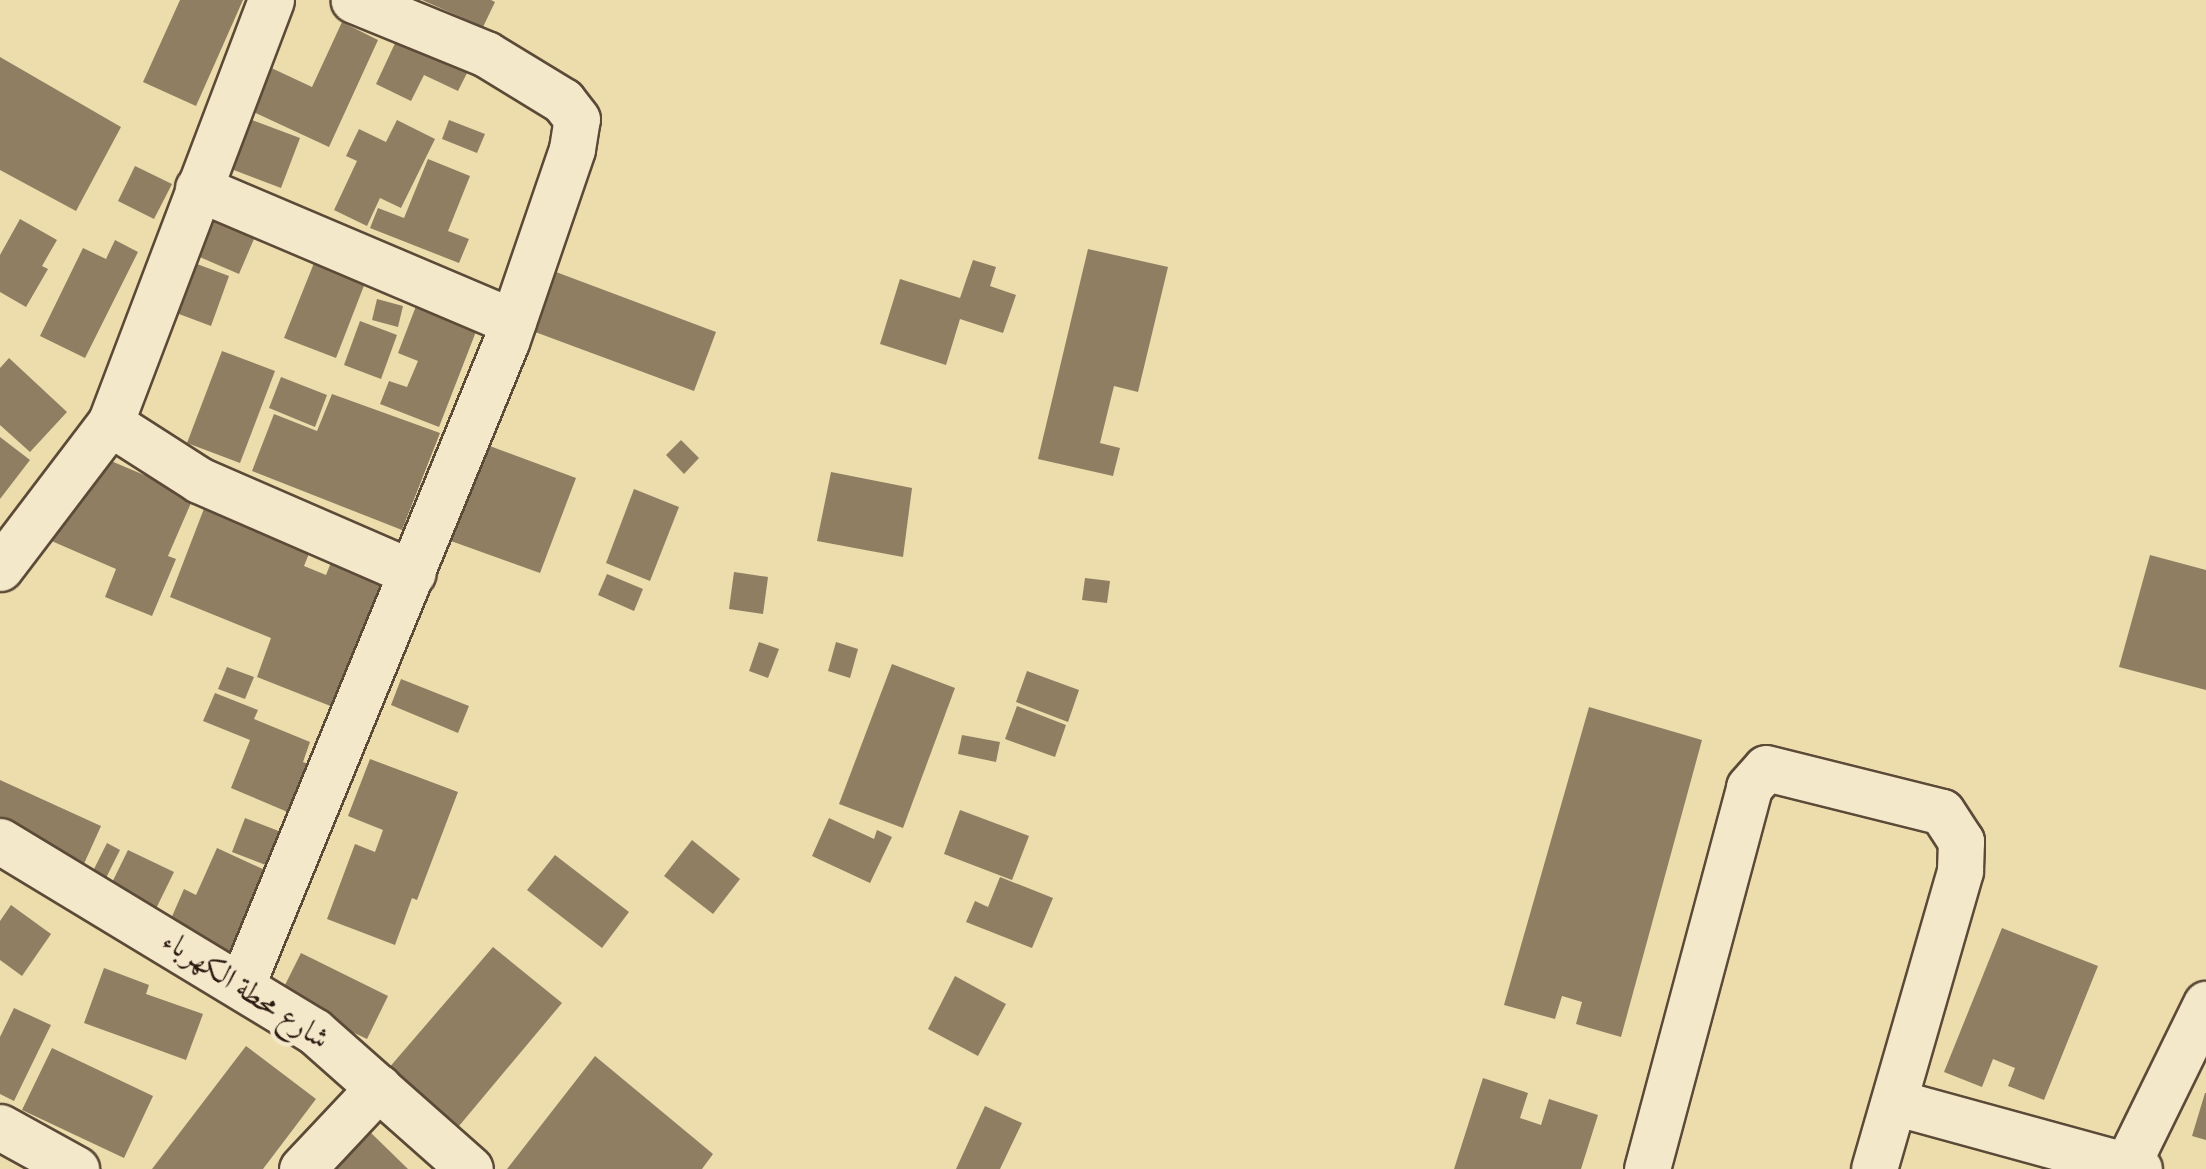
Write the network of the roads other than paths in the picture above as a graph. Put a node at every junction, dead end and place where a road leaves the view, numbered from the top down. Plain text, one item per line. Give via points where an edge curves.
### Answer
1 (271, 0) edge
2 (354, 0) edge
3 (198, 188) junction
4 (514, 322) junction
5 (110, 423) junction
6 (0, 568) edge
7 (413, 573) junction
8 (0, 841) edge
9 (242, 984) junction
10 (2206, 1004) edge
11 (379, 1087) junction
12 (1894, 1102) junction
13 (0, 1127) edge
14 (2130, 1168) edge
15 (76, 1169) edge
16 (302, 1169) edge
17 (470, 1169) edge
18 (1647, 1169) edge
19 (1874, 1169) edge

1 - 3 street
2 - 4 street via 486,54 563,101 577,119
3 - 4 street
3 - 5 street
4 - 7 street
5 - 6 street
5 - 7 street via 199,480
7 - 9 street
8 - 9 street, شارع محطة الكهرباء
9 - 11 street, شارع محطة الكهرباء via 314,1031
10 - 14 street
11 - 16 street
11 - 17 street, شارع محطة الكهرباء
12 - 14 street
12 - 18 street via 1960,871 1961,841 1942,812 1766,768 1749,787
12 - 19 street
13 - 15 street

